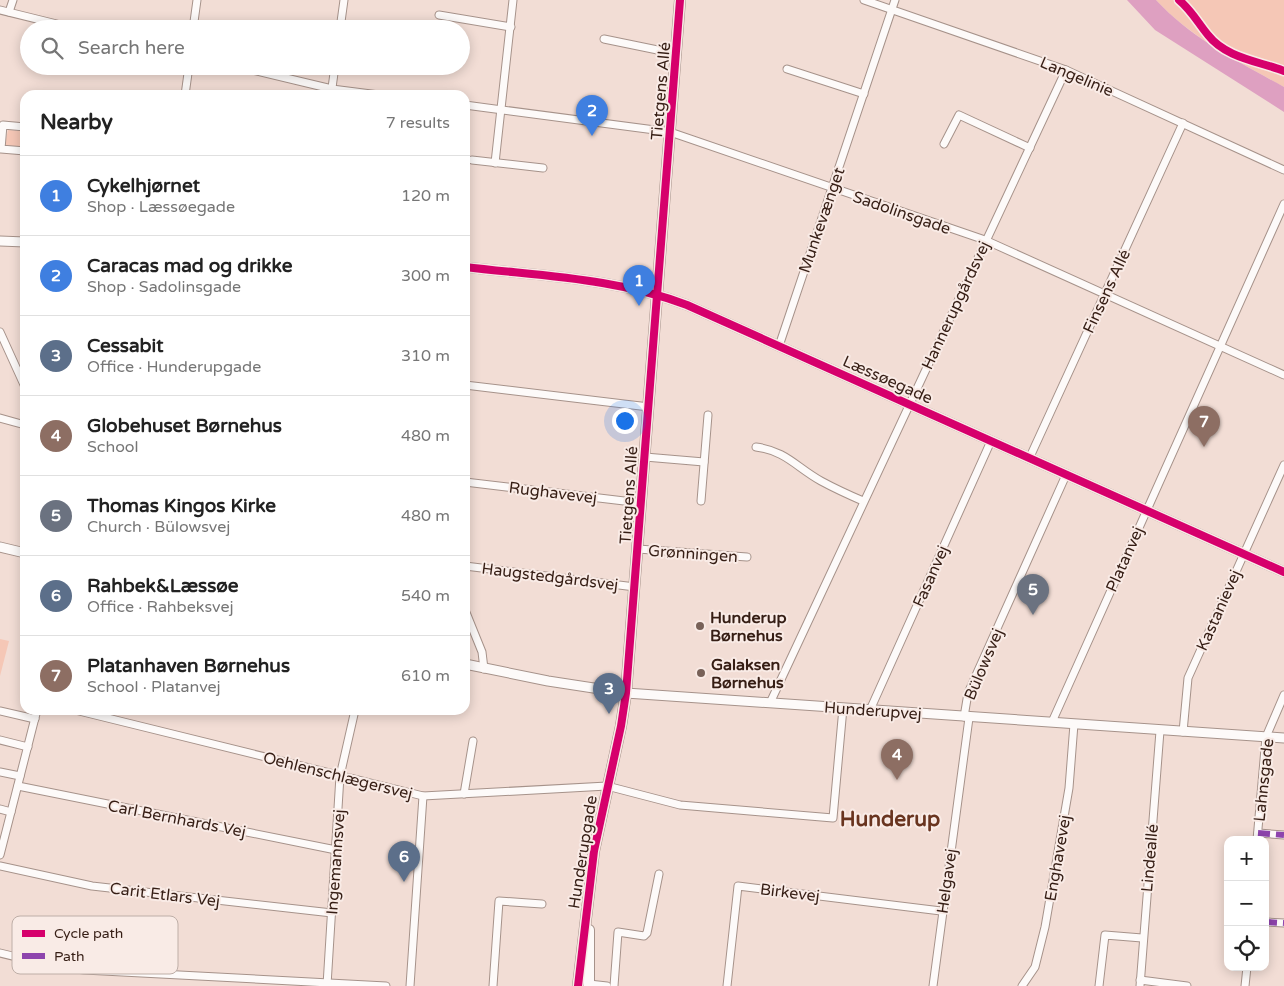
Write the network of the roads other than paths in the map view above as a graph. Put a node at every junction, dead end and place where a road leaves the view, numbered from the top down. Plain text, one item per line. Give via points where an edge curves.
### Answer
1 (13, 0) edge
2 (196, 0) edge
3 (344, 0) edge
4 (513, 0) edge
5 (680, 0) edge
6 (864, 0) edge
7 (896, 0) edge
8 (892, 9) junction
9 (0, 10) edge
10 (9, 12) junction
11 (440, 15) dead end
12 (41, 20) edge
13 (194, 20) edge
14 (341, 20) edge
15 (470, 20) edge
16 (470, 20) edge
17 (511, 27) junction
18 (604, 39) dead end
19 (676, 54) junction
20 (787, 69) dead end
21 (1066, 70) junction
22 (187, 75) edge
23 (269, 75) edge
24 (334, 75) edge
25 (186, 90) edge
26 (325, 90) edge
27 (332, 90) edge
28 (864, 94) junction
29 (470, 106) edge
30 (500, 110) junction
31 (1183, 124) junction
32 (20, 127) edge
33 (670, 132) junction
34 (1, 138) edge
35 (944, 144) dead end
36 (1030, 148) junction
37 (20, 151) edge
38 (472, 160) dead end
39 (495, 163) junction
40 (543, 168) dead end
41 (1284, 170) edge
42 (832, 189) junction
43 (1284, 204) edge
44 (985, 240) junction
45 (0, 241) edge
46 (20, 242) edge
47 (470, 268) edge
48 (658, 293) junction
49 (1104, 295) junction
50 (0, 332) edge
51 (779, 346) junction
52 (1220, 346) junction
53 (20, 375) edge
54 (1284, 375) edge
55 (470, 387) edge
56 (909, 404) junction
57 (649, 407) junction
58 (708, 415) dead end
59 (0, 418) edge
60 (20, 424) edge
61 (990, 441) junction
62 (756, 447) dead end
63 (644, 457) junction
64 (1030, 459) junction
65 (704, 462) junction
66 (1284, 465) edge
67 (1066, 475) junction
68 (470, 483) edge
69 (701, 501) dead end
70 (863, 501) junction
71 (641, 503) junction
72 (1146, 511) junction
73 (0, 546) edge
74 (638, 548) junction
75 (20, 552) edge
76 (1243, 555) junction
77 (747, 557) dead end
78 (470, 567) edge
79 (1284, 572) edge
80 (634, 587) junction
81 (470, 622) edge
82 (470, 665) edge
83 (484, 669) junction
84 (626, 693) junction
85 (1284, 694) edge
86 (770, 703) junction
87 (843, 708) junction
88 (870, 710) junction
89 (0, 711) edge
90 (36, 715) edge
91 (95, 715) edge
92 (354, 715) edge
93 (966, 717) junction
94 (35, 719) junction
95 (1052, 722) junction
96 (1074, 724) junction
97 (1160, 731) junction
98 (1183, 732) junction
99 (1266, 736) junction
100 (1284, 738) edge
101 (0, 740) edge
102 (473, 741) dead end
103 (28, 747) junction
104 (0, 772) edge
105 (20, 776) junction
106 (340, 776) junction
107 (18, 786) junction
108 (607, 786) junction
109 (464, 794) junction
110 (423, 796) junction
111 (0, 809) edge
112 (11, 812) junction
113 (1284, 835) edge
114 (1258, 836) edge
115 (1, 843) edge
116 (336, 850) junction
117 (0, 855) edge
118 (0, 866) edge
119 (658, 874) dead end
120 (542, 904) dead end
121 (941, 911) junction
122 (332, 912) junction
123 (1269, 922) edge
124 (1284, 923) edge
125 (1142, 938) junction
126 (1246, 971) edge
127 (153, 974) edge
128 (1140, 983) edge
129 (327, 984) edge
130 (584, 984) edge
131 (386, 986) edge
132 (410, 986) edge
133 (493, 986) edge
134 (607, 986) edge
135 (614, 986) edge
136 (727, 986) edge
137 (933, 986) edge
138 (1022, 986) edge
139 (1099, 986) edge
140 (1187, 986) edge
141 (1245, 986) edge

1 - 10 street
2 - 13 street
3 - 14 street
4 - 17 street
5 - 19 main road, Tietgens Allé
6 - 8 street, Langelinie
7 - 8 street, Munkevænget
8 - 21 street, Langelinie
8 - 28 street, Munkevænget
9 - 10 street
10 - 12 street
11 - 16 street
15 - 17 street
17 - 30 street
18 - 19 street
19 - 33 main road, Tietgens Allé
20 - 28 street
21 - 31 street, Langelinie
21 - 36 street, Hannerupgårdsvej
22 - 25 street
23 - 26 street
24 - 27 street
28 - 42 street, Munkevænget
29 - 30 street, Sadolinsgade
30 - 33 street, Sadolinsgade
30 - 39 street
31 - 41 street, Langelinie
31 - 49 street, Finsens Allé
32 - 34 street via 3,125
33 - 42 street, Sadolinsgade
33 - 48 main road, Tietgens Allé
34 - 37 street via 1,149
35 - 36 street via 959,115
36 - 44 street, Hannerupgårdsvej
38 - 39 street
39 - 40 street
42 - 44 street, Sadolinsgade
42 - 51 street, Munkevænget
43 - 52 street, Platanvej
44 - 49 street, Sadolinsgade
44 - 56 street, Hannerupgårdsvej
45 - 46 street
47 - 48 street, Læssøegade
48 - 51 street, Læssøegade
48 - 57 main road, Tietgens Allé
49 - 52 street, Sadolinsgade
49 - 64 street, Finsens Allé
50 - 53 street
51 - 56 street, Læssøegade
52 - 54 street, Sadolinsgade
52 - 72 street, Platanvej
55 - 57 street
56 - 61 street, Læssøegade
56 - 70 street, Hannerupgårdsvej
57 - 63 main road, Tietgens Allé
58 - 65 street
59 - 60 street
61 - 64 street, Læssøegade
61 - 88 street, Fasanvej
62 - 70 street via 785,455 820,480
63 - 65 street
63 - 71 main road, Tietgens Allé
64 - 67 street, Læssøegade
65 - 69 street
66 - 76 street, Kastanievej
67 - 72 street, Læssøegade
67 - 93 street, Bülowsvej via 968,693
68 - 71 street, Rughavevej
70 - 86 street, Hannerupgårdsvej
71 - 74 main road, Tietgens Allé
72 - 76 street, Læssøegade
72 - 95 street, Platanvej
73 - 75 street
74 - 77 street, Grønningen
74 - 80 main road, Tietgens Allé
76 - 79 street, Læssøegade
76 - 98 street, Kastanievej via 1188,678
78 - 80 street, Haugstedgårdsvej
80 - 84 main road, Tietgens Allé
81 - 83 street via 482,652
82 - 83 street, Hunderupvej
83 - 84 street, Hunderupvej
84 - 86 street, Hunderupvej
84 - 108 main road, Hunderupgade
85 - 99 street, Lahnsgade
86 - 87 street, Hunderupvej
87 - 88 street, Hunderupvej
87 - 108 street, Oehlenschlægersvej via 833,818 680,805
88 - 93 street, Hunderupvej
89 - 94 street
90 - 94 street
91 - 106 street, Oehlenschlægersvej
92 - 106 street, Ingemannsvej
93 - 95 street, Hunderupvej
93 - 121 street, Helgavej
94 - 103 street
95 - 96 street, Hunderupvej
96 - 97 street, Hunderupvej
96 - 138 street, Enghavevej via 1069,788 1045,927 1035,967
97 - 98 street, Hunderupvej
97 - 125 street, Lindeallé
98 - 99 street, Hunderupvej
99 - 100 street, Hunderupvej
99 - 114 street, Lahnsgade
101 - 103 street
102 - 109 street
103 - 105 street
104 - 105 street
105 - 107 street
106 - 110 street, Oehlenschlægersvej
106 - 116 street, Ingemannsvej
107 - 112 street
107 - 116 street, Carl Bernhards Vej
108 - 109 street, Oehlenschlægersvej
108 - 130 main road, Hunderupgade via 594,851
109 - 110 street, Oehlenschlægersvej
110 - 132 street
111 - 112 street
112 - 115 street
113 - 114 street
115 - 117 street
116 - 122 street, Ingemannsvej
118 - 122 street, Carit Etlars Vej via 92,886
119 - 135 street via 647,933 644,936 618,932
120 - 133 street via 499,901
121 - 136 street, Birkevej via 738,886
121 - 137 street, Helgavej
122 - 129 street, Ingemannsvej
123 - 124 street
125 - 128 street, Lindeallé
125 - 139 street via 1105,935
126 - 141 street
127 - 129 street
128 - 140 street
129 - 131 street
130 - 134 street

